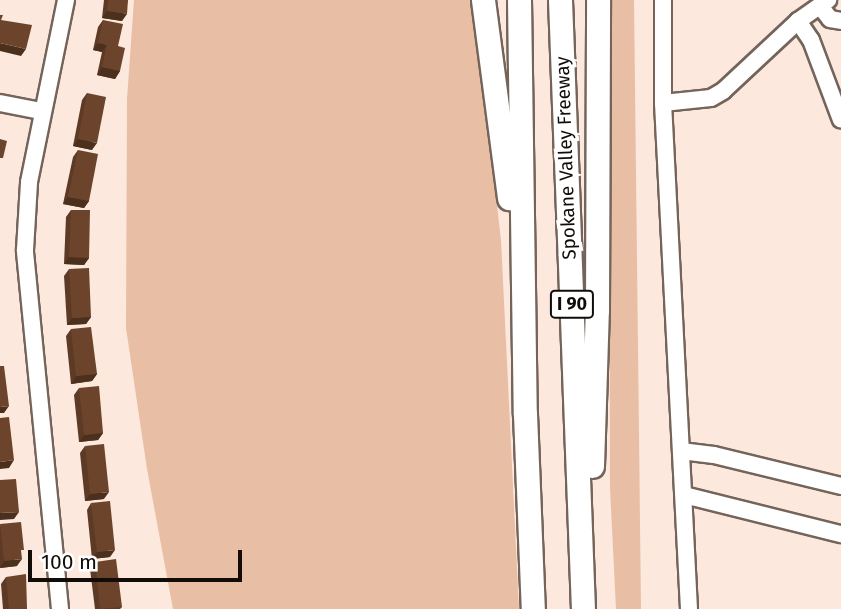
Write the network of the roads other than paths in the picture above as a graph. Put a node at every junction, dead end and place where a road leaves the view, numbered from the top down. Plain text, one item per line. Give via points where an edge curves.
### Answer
1 (66, 0) edge
2 (483, 0) edge
3 (519, 0) edge
4 (561, 0) edge
5 (598, 0) edge
6 (663, 0) edge
7 (824, 3) edge
8 (798, 21) junction
9 (841, 21) edge
10 (0, 103) edge
11 (663, 103) junction
12 (41, 111) junction
13 (841, 120) edge
14 (525, 414) junction
15 (681, 451) junction
16 (841, 486) edge
17 (684, 495) junction
18 (841, 534) edge
19 (60, 609) edge
20 (533, 609) edge
21 (585, 609) edge
22 (689, 609) edge

1 - 12 street
2 - 14 highway via 507,174
3 - 14 highway, I 90
4 - 21 highway, Spokane Valley Freeway / I 90
5 - 21 highway via 597,310
6 - 11 street
7 - 8 street
7 - 9 street via 830,19
8 - 11 street via 723,91 711,98
8 - 13 street via 812,43
10 - 12 street
11 - 15 street
12 - 19 street via 29,182 25,250
14 - 20 highway, I 90
15 - 16 street
15 - 17 street
17 - 18 street
17 - 22 street

